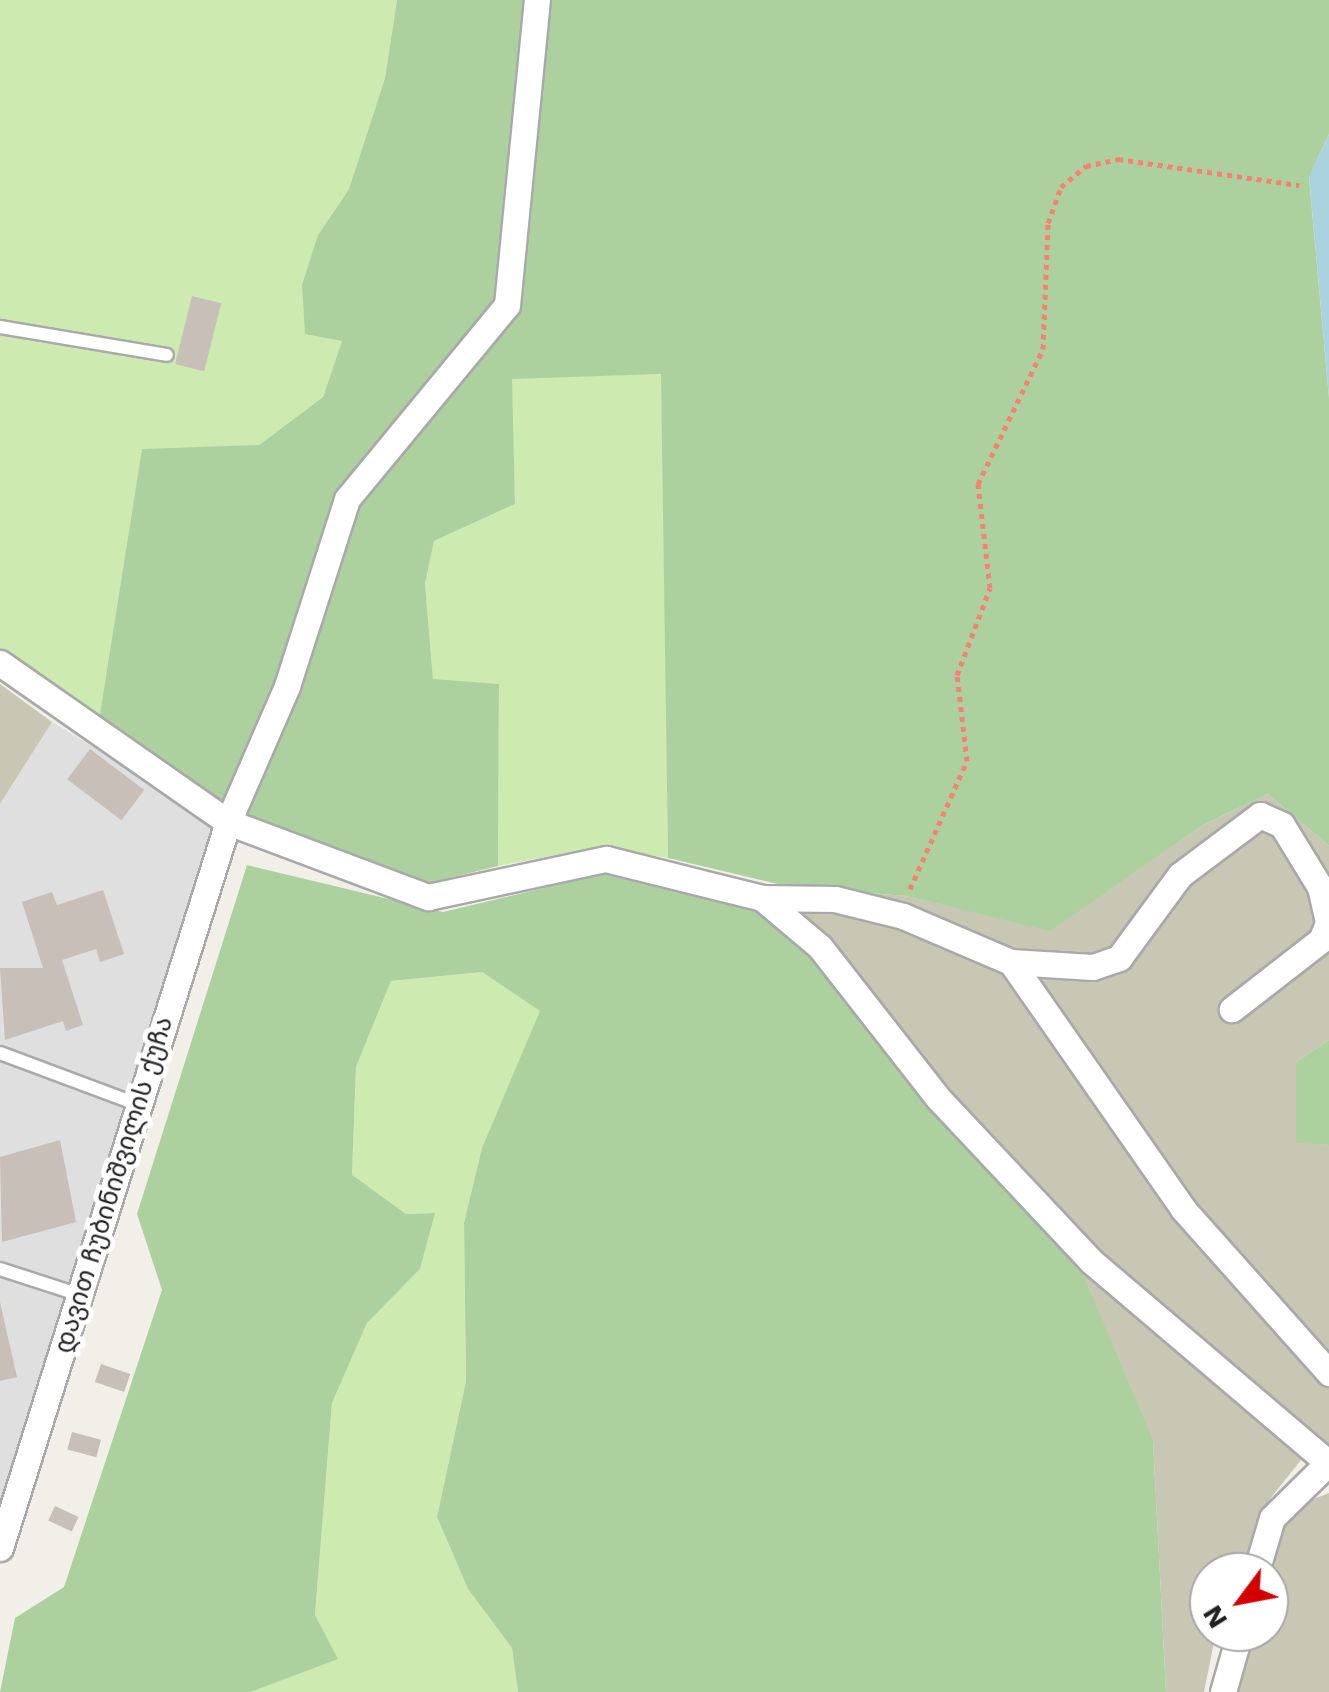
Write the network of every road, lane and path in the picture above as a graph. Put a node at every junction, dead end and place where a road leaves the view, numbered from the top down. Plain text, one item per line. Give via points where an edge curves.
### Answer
1 (536, 0) edge
2 (1299, 185) dead end
3 (0, 327) edge
4 (166, 355) dead end
5 (0, 664) edge
6 (228, 822) junction
7 (906, 896) dead end
8 (762, 898) junction
9 (1011, 962) junction
10 (1232, 1009) dead end
11 (0, 1053) edge
12 (139, 1104) junction
13 (0, 1268) edge
14 (80, 1294) junction
15 (1329, 1372) edge
16 (1329, 1463) edge
17 (10, 1485) edge
18 (2, 1536) edge
19 (1262, 1552) edge
20 (1234, 1652) edge
21 (1223, 1692) edge

1 - 6 street, დავით ჩუბინიშვილის ქუჩა via 507,306 347,499 287,686
2 - 7 path via 1118,160 1086,166 1061,187 1048,223 1043,349 1005,410 978,484 990,588 957,675 967,761
3 - 4 lane
5 - 6 street
6 - 8 street via 428,897 606,859
6 - 12 street, დავით ჩუბინიშვილის ქუჩა
8 - 9 street via 835,899 903,916
8 - 16 street via 820,947 938,1098 1090,1261
9 - 10 street via 1094,967 1119,958 1180,875 1260,815 1282,825 1320,887 1328,924 1321,940
9 - 15 street via 1183,1209
11 - 12 lane
12 - 14 street, დავით ჩუბინიშვილის ქუჩა
13 - 14 lane
14 - 17 street, დავით ჩუბინიშვილის ქუჩა
16 - 19 street via 1272,1518
17 - 18 street, დავით ჩუბინიშვილის ქუჩა
20 - 21 street

